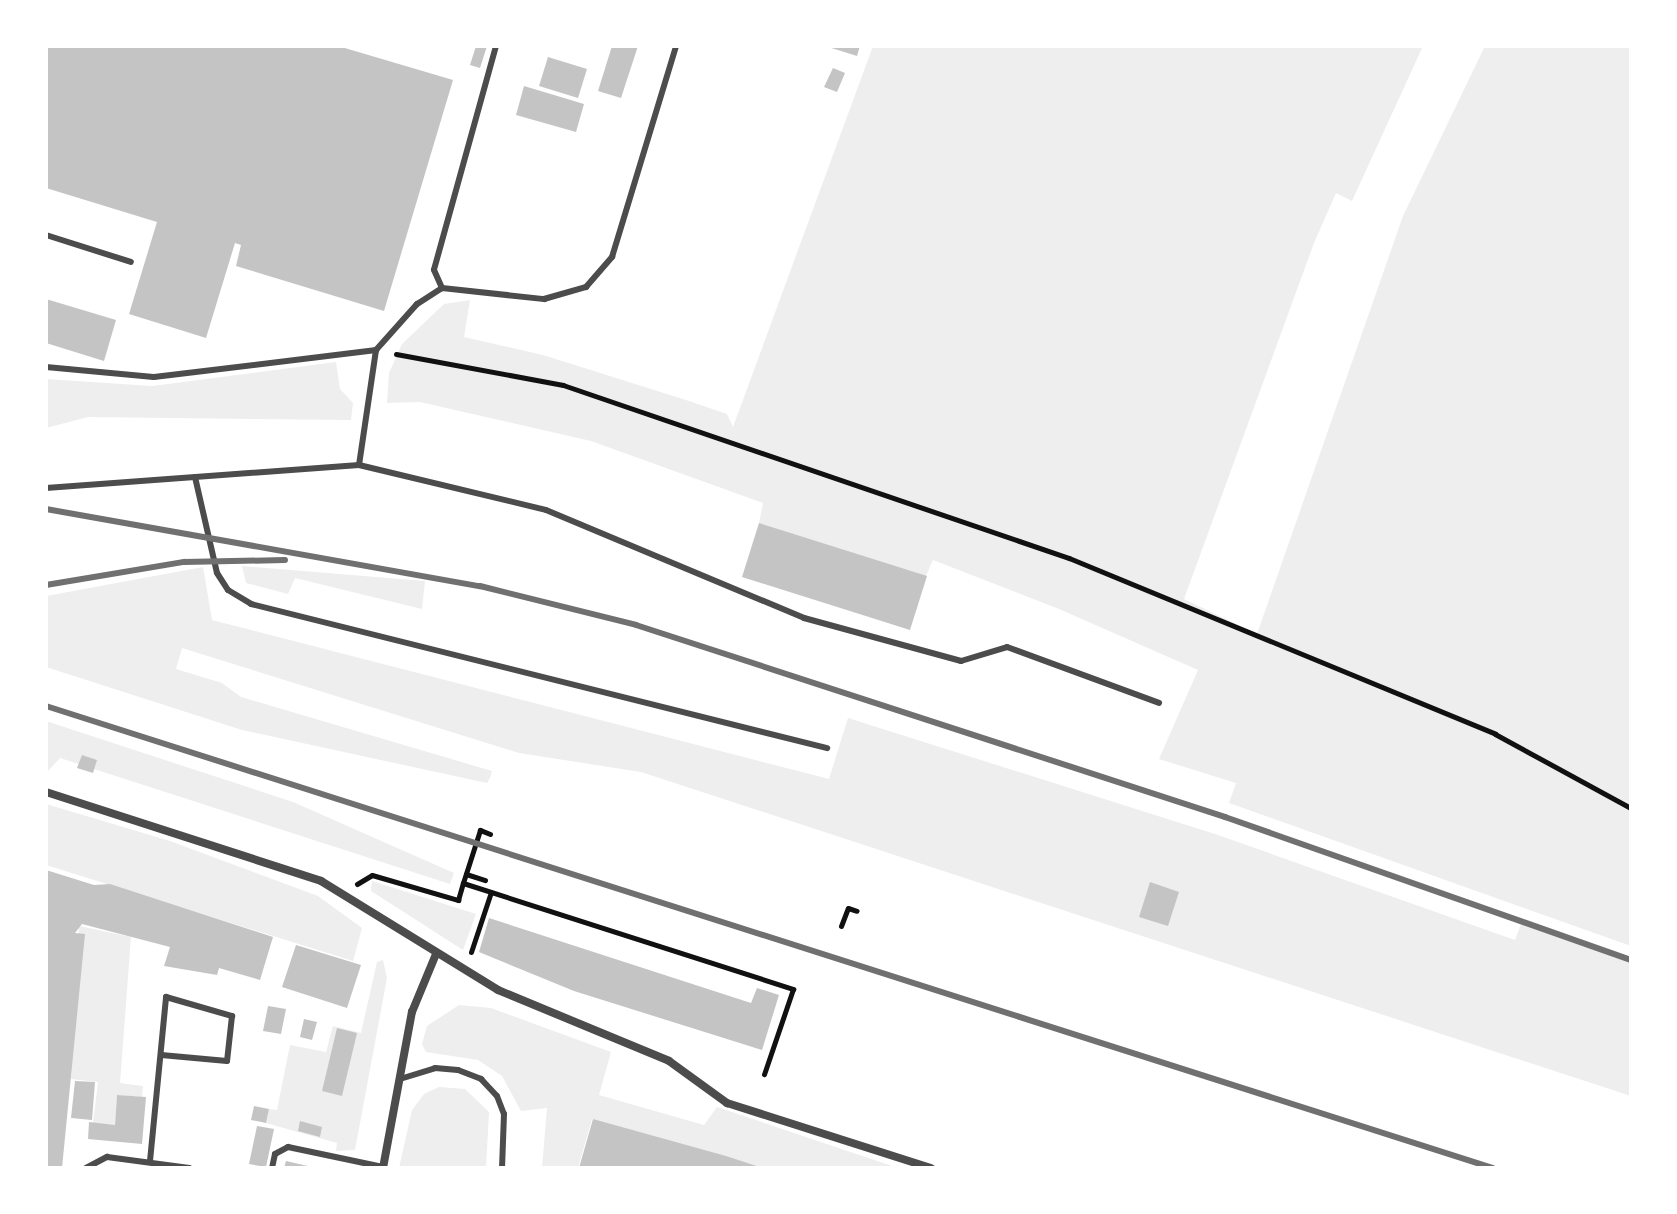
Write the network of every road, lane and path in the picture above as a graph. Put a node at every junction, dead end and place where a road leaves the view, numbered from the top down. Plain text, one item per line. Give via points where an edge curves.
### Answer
1 (496, 46) edge
2 (676, 46) edge
3 (46, 235) edge
4 (131, 262) dead end
5 (442, 288) junction
6 (376, 350) junction
7 (46, 367) edge
8 (359, 465) junction
9 (195, 477) junction
10 (46, 488) edge
11 (1159, 703) dead end
12 (827, 748) dead end
13 (46, 792) edge
14 (1631, 808) edge
15 (490, 834) dead end
16 (466, 874) junction
17 (485, 880) dead end
18 (463, 883) junction
19 (491, 892) junction
20 (347, 897) junction
21 (857, 911) dead end
22 (841, 926) dead end
23 (436, 954) junction
24 (464, 971) junction
25 (161, 1055) junction
26 (764, 1074) dead end
27 (400, 1079) junction
28 (150, 1161) junction
29 (86, 1168) edge
30 (189, 1168) edge
31 (272, 1168) edge
32 (383, 1168) edge
33 (502, 1168) edge
34 (931, 1168) edge

1 - 5 lane via 433,263
2 - 5 lane via 620,238 599,274 576,293 544,299
3 - 4 lane
5 - 6 lane via 417,304
6 - 7 lane via 154,377
6 - 8 lane
6 - 14 path via 576,389 1069,558 1495,734
8 - 9 lane
8 - 11 lane via 546,510 804,618 961,661 1007,647
9 - 10 lane
9 - 12 lane via 217,573 228,590 251,604
13 - 20 street via 281,865
15 - 16 path via 480,830
16 - 17 path
16 - 18 path
18 - 19 path
18 - 20 path via 458,900 372,875
19 - 24 path
19 - 26 path via 793,989
20 - 23 street
21 - 22 path via 848,908
23 - 24 street
23 - 27 street via 412,1012
24 - 34 street via 546,1012 669,1061 727,1103
25 - 25 lane via 166,997 232,1016 227,1061
25 - 28 lane
27 - 32 street
27 - 33 lane via 435,1068 481,1079 497,1096 504,1114
28 - 29 lane via 107,1157
28 - 30 lane
31 - 32 lane via 275,1154 288,1147

